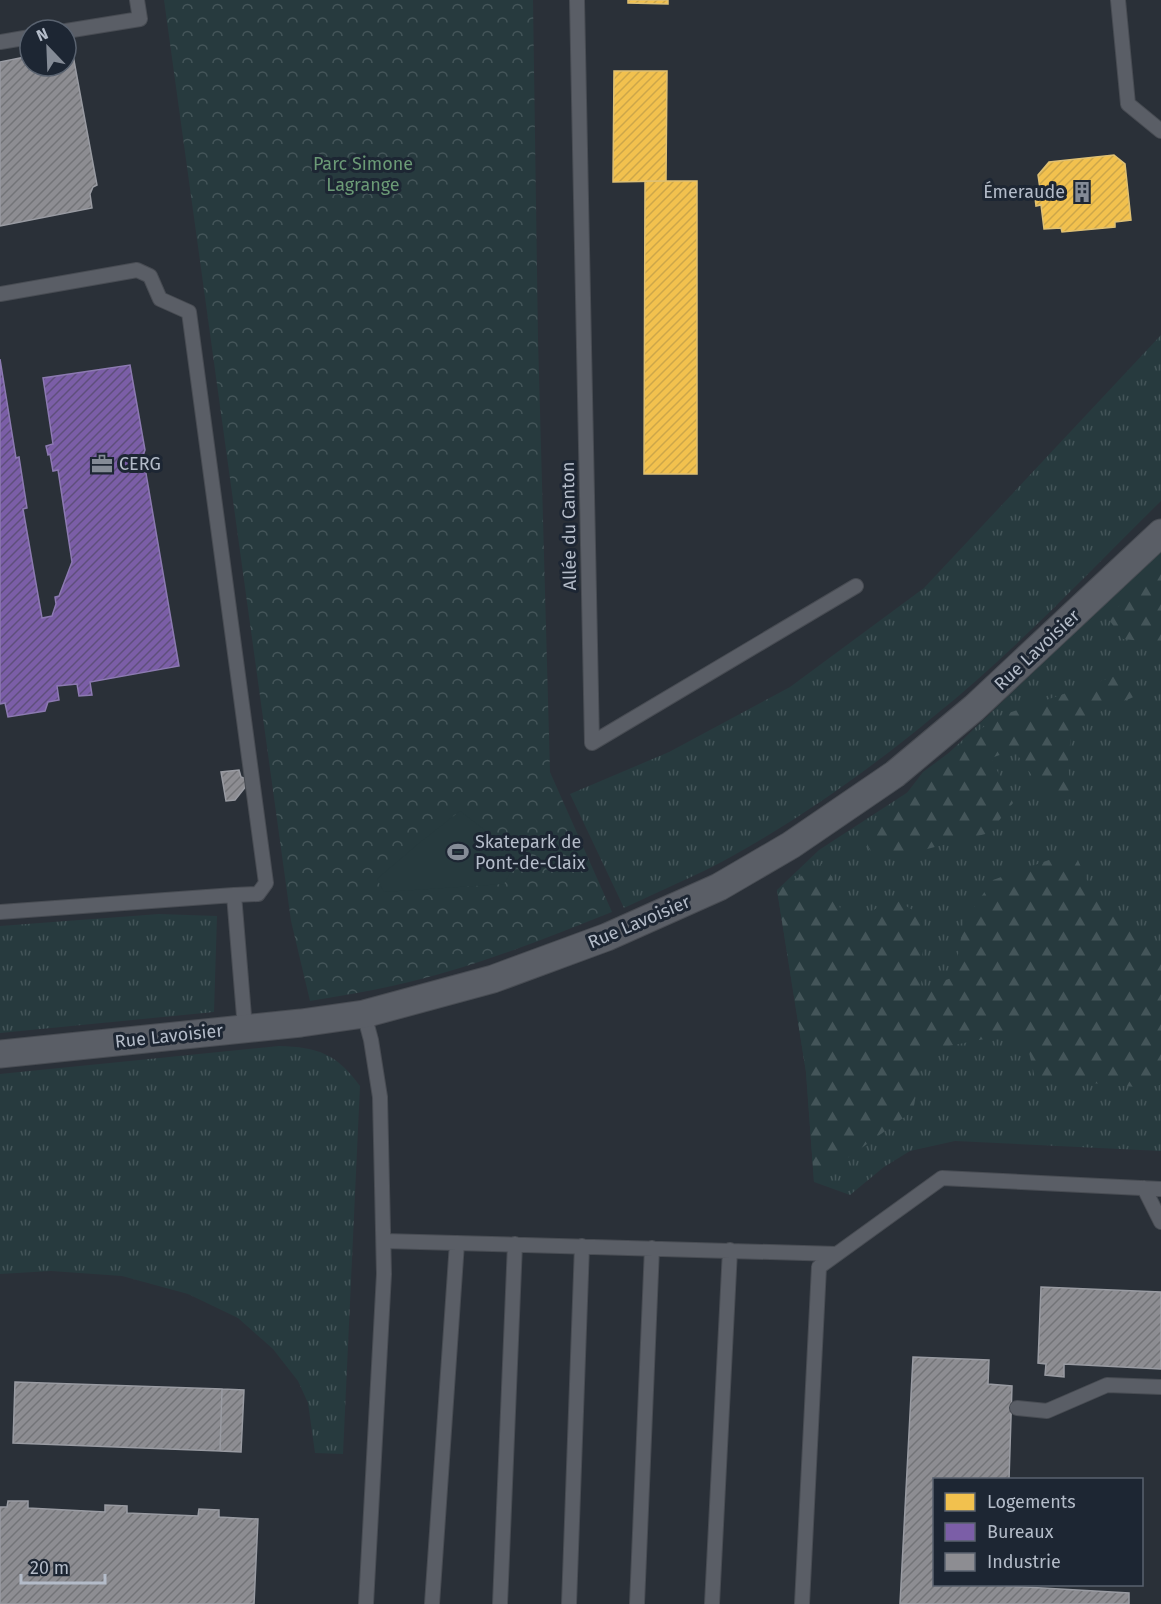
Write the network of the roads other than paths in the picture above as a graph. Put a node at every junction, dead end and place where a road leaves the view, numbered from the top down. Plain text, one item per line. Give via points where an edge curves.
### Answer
1 (137, 0) edge
2 (577, 0) edge
3 (1118, 0) edge
4 (78, 29) edge
5 (18, 39) edge
6 (0, 42) edge
7 (1161, 131) edge
8 (0, 294) edge
9 (1161, 533) edge
10 (856, 586) dead end
11 (234, 896) junction
12 (0, 912) edge
13 (364, 1014) junction
14 (245, 1028) junction
15 (0, 1054) edge
16 (1144, 1188) junction
17 (1161, 1190) edge
18 (1161, 1222) edge
19 (384, 1241) junction
20 (457, 1243) junction
21 (515, 1244) junction
22 (582, 1246) junction
23 (652, 1248) junction
24 (730, 1251) junction
25 (837, 1254) junction
26 (1161, 1387) edge
27 (1017, 1408) dead end
28 (366, 1604) edge
29 (432, 1604) edge
30 (500, 1604) edge
31 (569, 1604) edge
32 (637, 1604) edge
33 (712, 1604) edge
34 (802, 1604) edge

1 - 4 lane via 140,19
2 - 10 lane, Allée du Canton via 592,743
3 - 7 lane via 1128,104
5 - 6 lane
8 - 11 lane via 137,270 150,276 160,299 189,312 266,883 258,894
9 - 13 street, Rue Lavoisier via 965,716 895,774 791,845 719,887 607,938 493,979
11 - 12 lane
11 - 14 lane
13 - 14 street, Rue Lavoisier
13 - 19 lane via 380,1097
14 - 15 street, Rue Lavoisier
16 - 17 lane
16 - 18 lane
16 - 25 lane via 942,1178
19 - 20 lane
19 - 28 lane
20 - 21 lane
20 - 29 lane
21 - 22 lane
21 - 30 lane
22 - 23 lane
22 - 31 lane
23 - 24 lane
23 - 32 lane
24 - 25 lane
24 - 33 lane
25 - 34 lane via 819,1267
26 - 27 lane via 1107,1385 1047,1411

